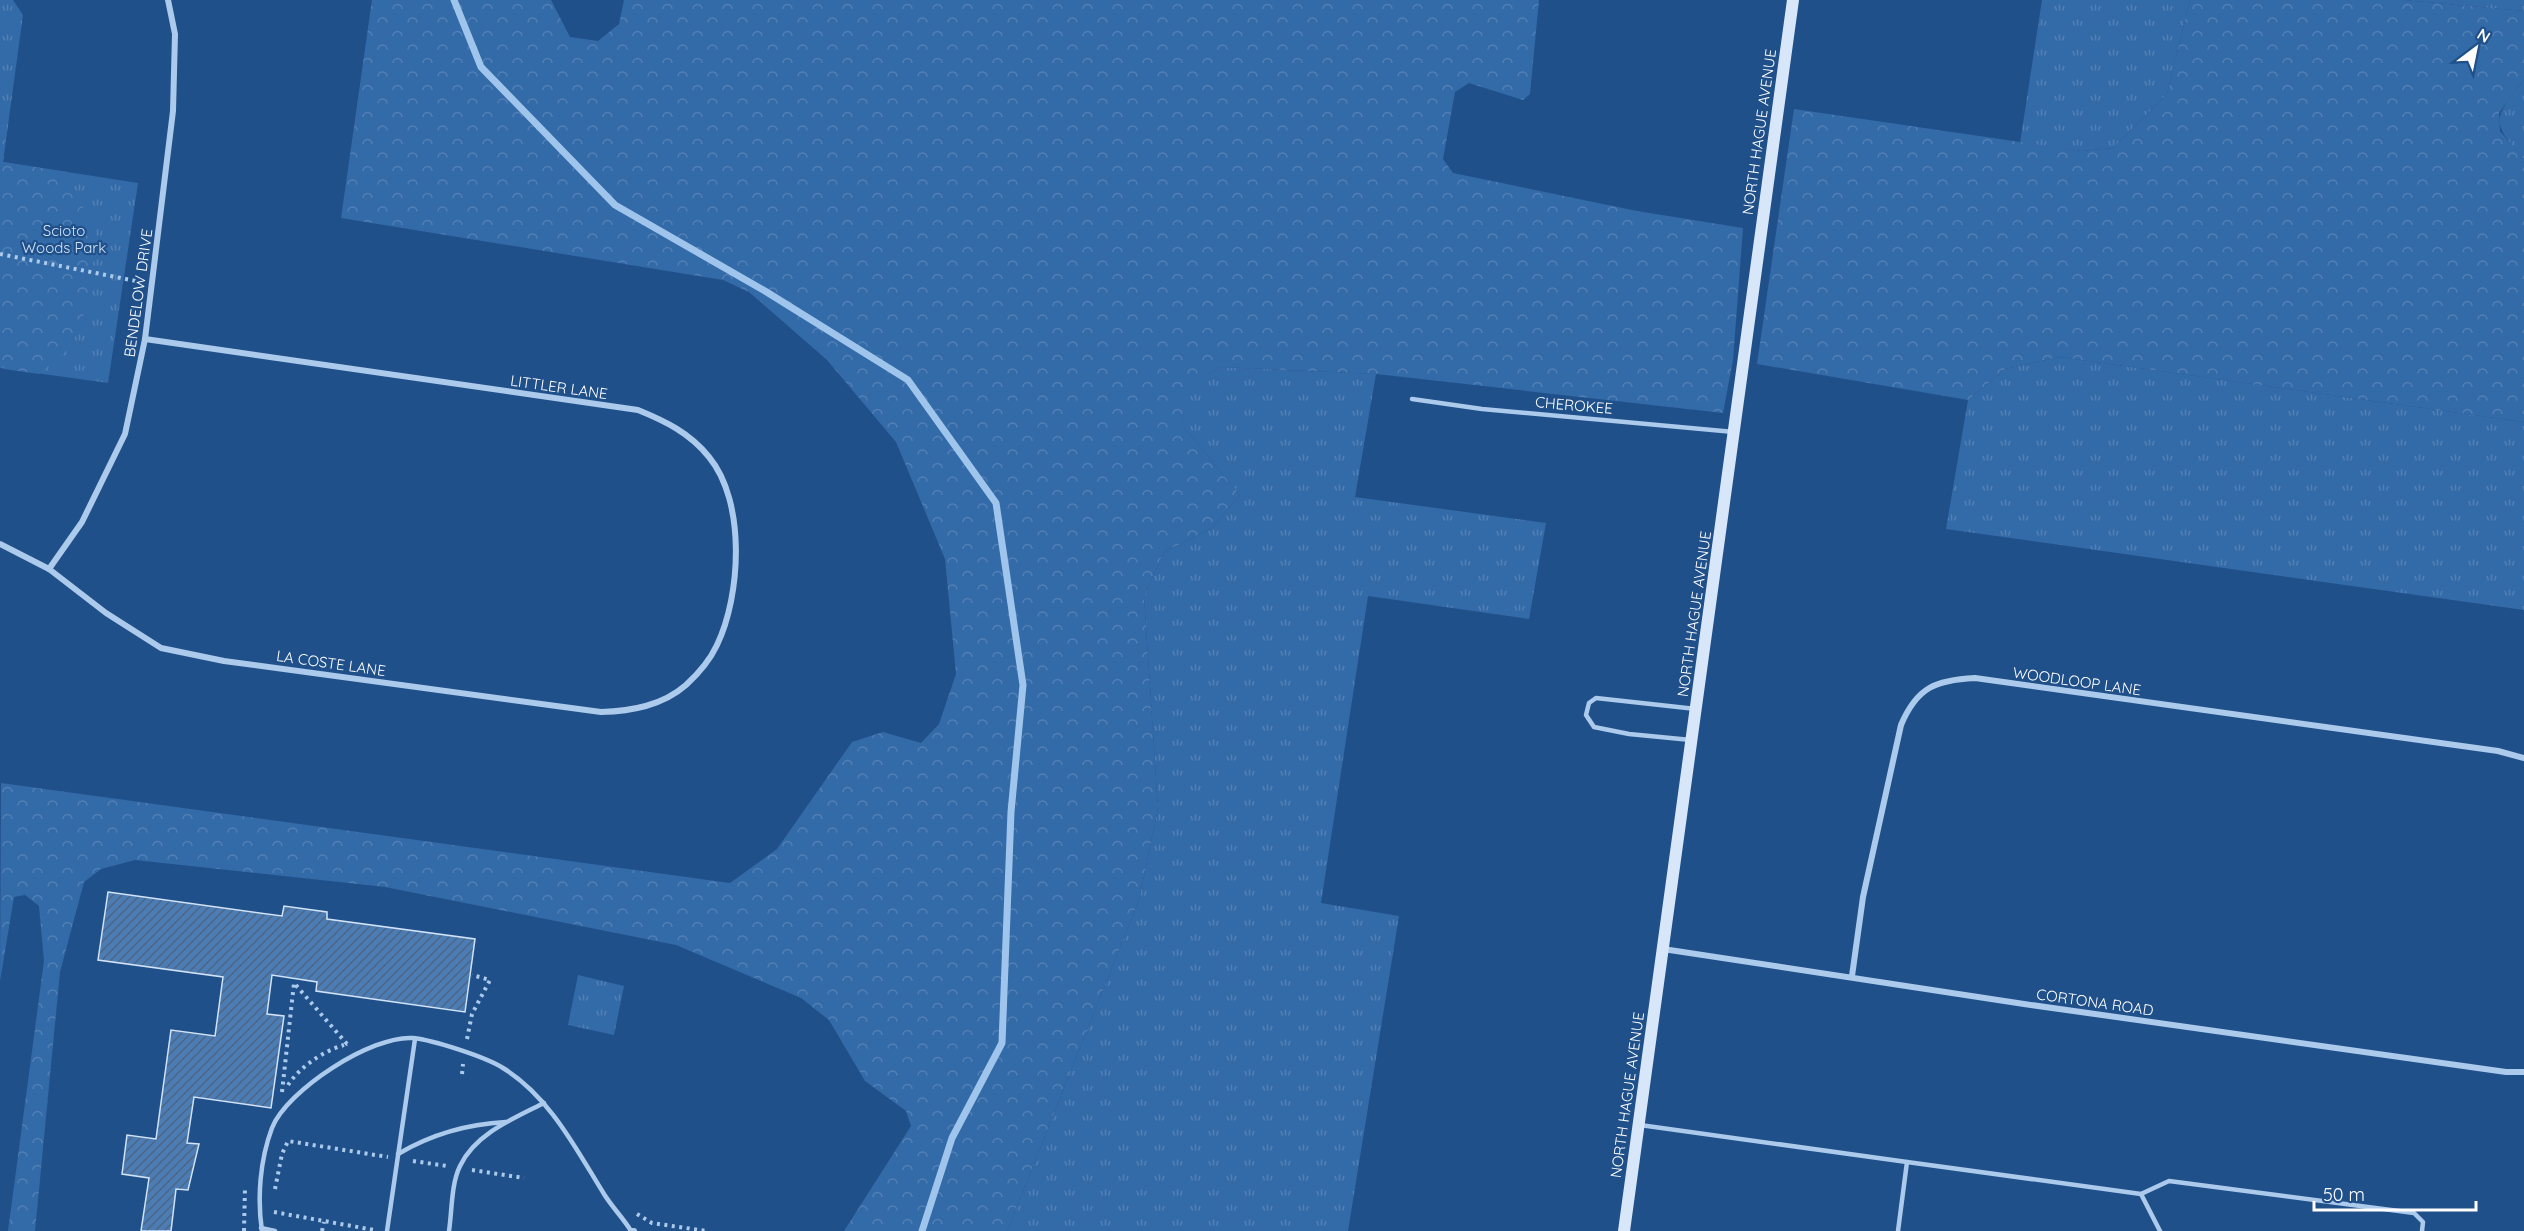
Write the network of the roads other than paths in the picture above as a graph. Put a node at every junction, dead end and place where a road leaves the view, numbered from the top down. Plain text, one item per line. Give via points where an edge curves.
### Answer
1 (168, 0) edge
2 (1793, 0) edge
3 (145, 339) junction
4 (1412, 399) dead end
5 (1734, 432) junction
6 (0, 544) edge
7 (49, 569) junction
8 (684, 686) joint
9 (1696, 710) junction
10 (1691, 740) junction
11 (2524, 758) edge
12 (1662, 949) junction
13 (1852, 976) junction
14 (415, 1039) junction
15 (2524, 1072) edge
16 (544, 1103) junction
17 (506, 1122) junction
18 (1638, 1125) junction
19 (397, 1156) junction
20 (1907, 1162) junction
21 (2140, 1194) junction
22 (261, 1230) edge
23 (275, 1231) edge
24 (387, 1231) edge
25 (449, 1231) edge
26 (632, 1231) edge
27 (1624, 1231) edge
28 (1898, 1231) edge
29 (2160, 1231) edge
30 (2422, 1231) edge

1 - 3 street, BENDELOW DRIVE via 175,34 173,111
2 - 5 main road, NORTH HAGUE AVENUE
3 - 7 street, BENDELOW DRIVE via 125,434 82,522
3 - 8 street, LITTLER LANE via 638,410 665,421 710,458 726,485 734,512 731,590 717,646
4 - 5 lane, CHEROKEE
5 - 9 main road, NORTH HAGUE AVENUE
6 - 7 street, LA COSTE LANE
7 - 8 street, LA COSTE LANE via 106,614 161,648 224,661 601,712 630,711 657,703
9 - 10 main road, NORTH HAGUE AVENUE
9 - 10 lane via 1596,698 1588,703 1586,715 1594,727
10 - 12 main road, NORTH HAGUE AVENUE
11 - 13 street, WOODLOOP LANE via 2498,751 1975,678 1938,683 1923,691 1908,708 1901,725 1863,897
12 - 13 street, CORTONA ROAD
12 - 18 main road, NORTH HAGUE AVENUE
13 - 15 street, CORTONA ROAD via 2024,1004
14 - 16 lane via 502,1067
14 - 19 lane
14 - 22 lane via 374,1045 337,1065 291,1099 272,1131 259,1190
16 - 17 lane
16 - 26 lane
17 - 19 lane via 474,1123 411,1146
17 - 25 lane via 471,1148 459,1168
18 - 20 lane
18 - 27 main road, NORTH HAGUE AVENUE
19 - 24 lane
20 - 21 lane
20 - 28 lane
21 - 29 lane
21 - 30 lane via 2169,1181 2203,1185 2414,1213 2423,1222
22 - 23 lane

